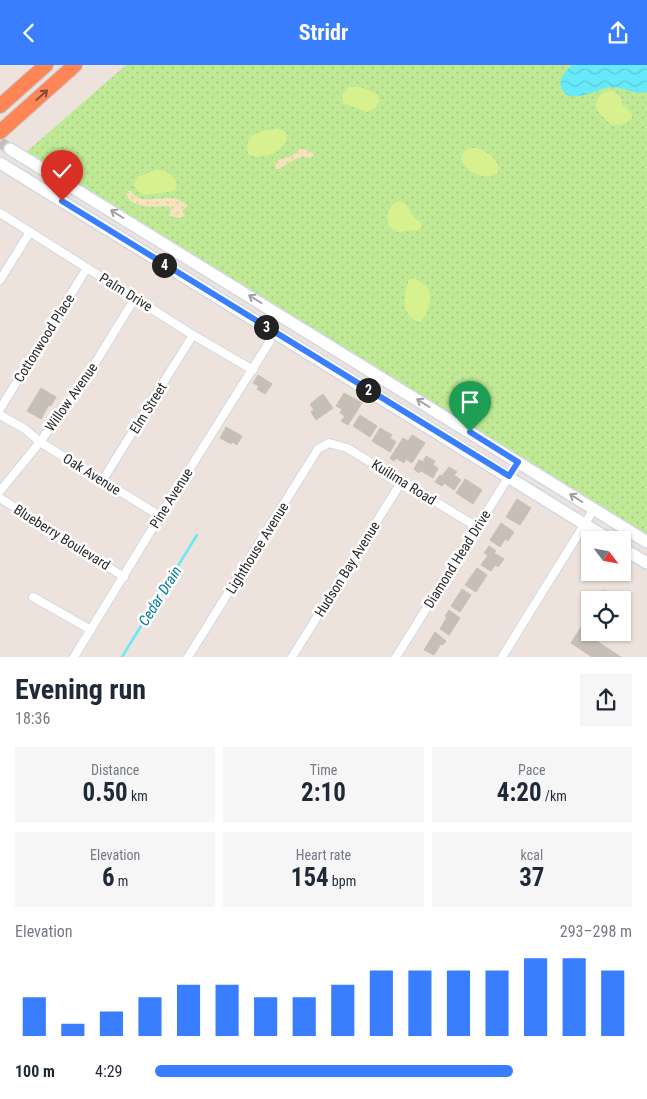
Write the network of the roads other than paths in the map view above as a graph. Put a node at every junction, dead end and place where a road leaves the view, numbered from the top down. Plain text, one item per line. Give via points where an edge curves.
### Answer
1 (46, 65) edge
2 (75, 65) edge
3 (0, 106) edge
4 (4, 128) edge
5 (10, 149) tunnel mouth
6 (0, 163) edge
7 (0, 213) edge
8 (30, 232) junction
9 (88, 268) junction
10 (0, 280) edge
11 (135, 298) junction
12 (193, 335) junction
13 (270, 341) dead end
14 (252, 370) junction
15 (0, 409) edge
16 (0, 415) edge
17 (40, 441) junction
18 (328, 443) joint
19 (518, 462) junction
20 (509, 476) junction
21 (102, 481) junction
22 (402, 481) junction
23 (0, 491) edge
24 (0, 498) edge
25 (594, 509) junction
26 (160, 516) junction
27 (584, 524) junction
28 (477, 527) junction
29 (595, 531) edge
30 (647, 542) edge
31 (631, 553) edge
32 (647, 563) edge
33 (124, 577) junction
34 (32, 597) dead end
35 (91, 630) junction
36 (74, 657) edge
37 (188, 657) edge
38 (292, 657) edge
39 (396, 657) edge
40 (502, 657) edge

1 - 3 highway
4 -> 2 highway
19 -> 5 main road
6 - 20 main road
7 - 8 street, Palm Drive
8 - 9 street, Palm Drive
8 - 10 street
9 - 11 street, Palm Drive
9 - 15 street, Cottonwood Place
11 - 12 street, Palm Drive
11 - 17 street, Willow Avenue via 86,378
12 - 14 street, Palm Drive
12 - 21 street, Elm Street
13 - 14 street, Pine Avenue
14 - 26 street, Pine Avenue
16 - 17 street, Oak Avenue
17 - 21 street, Oak Avenue
17 - 23 street, Willow Avenue
18 - 22 street, Kuilima Road via 347,447
18 - 37 street, Lighthouse Avenue via 318,449
19 - 20 street, Diamond Head Drive
25 -> 19 main road
20 - 27 main road
20 - 28 street, Diamond Head Drive
21 - 26 street, Oak Avenue
22 - 28 street, Kuilima Road
22 - 38 street, Hudson Bay Avenue
24 - 33 street, Blueberry Boulevard
25 - 27 street
25 - 30 main road
26 - 33 street, Pine Avenue
27 - 29 main road
27 - 40 street
28 - 39 street, Diamond Head Drive
31 - 32 main road
33 - 35 street, Pine Avenue
34 - 35 street
35 - 36 street, Pine Avenue

